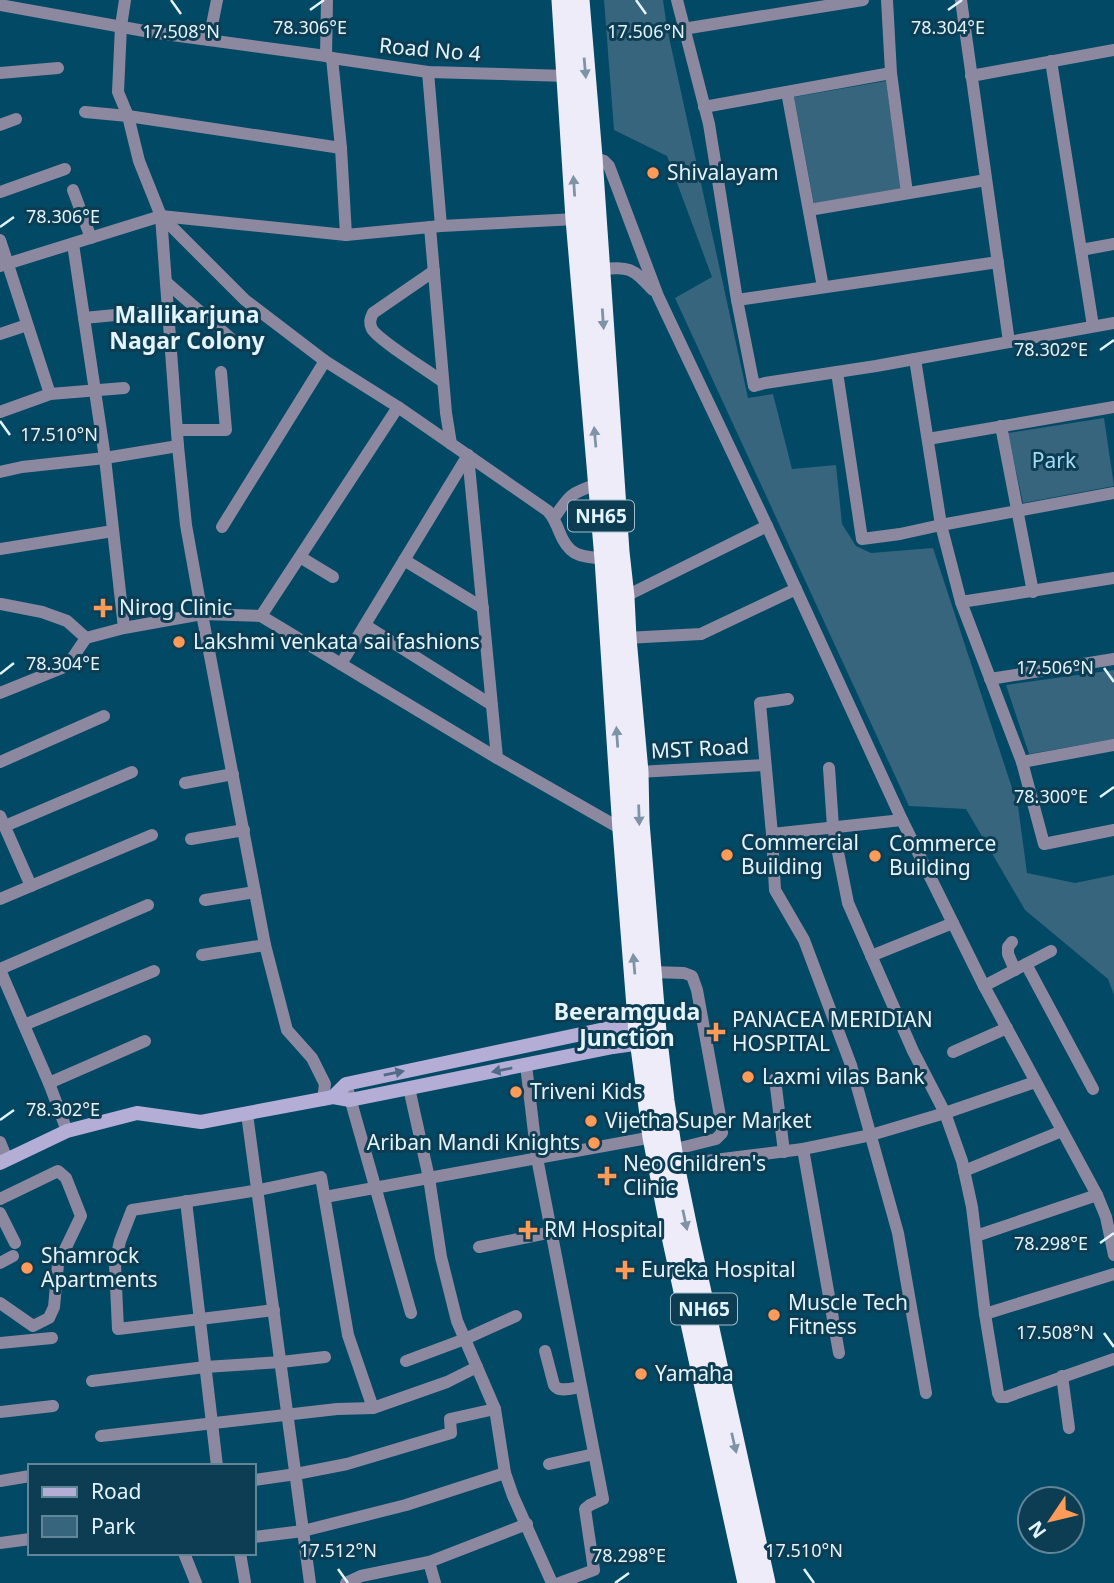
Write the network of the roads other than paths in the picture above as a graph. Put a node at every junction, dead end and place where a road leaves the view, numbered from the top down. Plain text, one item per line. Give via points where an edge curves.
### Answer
1 (125, 0) edge
2 (217, 0) edge
3 (327, 0) edge
4 (562, 0) edge
5 (579, 0) edge
6 (677, 0) edge
7 (863, 0) edge
8 (887, 0) edge
9 (961, 0) edge
10 (0, 5) edge
11 (38, 6) edge
12 (121, 26) junction
13 (683, 29) junction
14 (209, 40) junction
15 (1114, 50) edge
16 (329, 57) junction
17 (1051, 61) junction
18 (58, 68) dead end
19 (428, 72) junction
20 (0, 73) edge
21 (891, 73) junction
22 (567, 76) junction
23 (971, 76) junction
24 (787, 92) junction
25 (704, 107) junction
26 (85, 112) dead end
27 (128, 116) junction
28 (16, 119) dead end
29 (0, 125) edge
30 (341, 148) junction
31 (592, 157) junction
32 (65, 169) dead end
33 (986, 180) junction
34 (73, 190) dead end
35 (0, 192) edge
36 (907, 193) junction
37 (809, 210) junction
38 (161, 216) junction
39 (576, 219) junction
40 (436, 227) junction
41 (346, 235) junction
42 (91, 238) junction
43 (0, 240) edge
44 (73, 244) junction
45 (1114, 244) edge
46 (1081, 250) junction
47 (998, 262) junction
48 (4, 265) edge
49 (599, 269) junction
50 (434, 271) junction
51 (166, 282) junction
52 (823, 287) junction
53 (658, 296) junction
54 (737, 300) junction
55 (136, 313) dead end
56 (84, 318) junction
57 (1114, 323) edge
58 (27, 325) junction
59 (1093, 326) junction
60 (0, 334) edge
61 (1009, 342) junction
62 (236, 343) dead end
63 (915, 359) junction
64 (325, 361) junction
65 (221, 372) dead end
66 (837, 372) junction
67 (443, 382) junction
68 (124, 388) dead end
69 (95, 390) junction
70 (50, 394) junction
71 (398, 407) junction
72 (1114, 407) edge
73 (0, 412) edge
74 (1000, 426) junction
75 (177, 430) junction
76 (928, 439) junction
77 (451, 444) junction
78 (178, 446) junction
79 (468, 455) junction
80 (105, 458) junction
81 (0, 472) edge
82 (598, 484) junction
83 (1114, 493) edge
84 (1017, 510) junction
85 (554, 518) junction
86 (941, 525) junction
87 (767, 526) junction
88 (222, 527) dead end
89 (113, 531) junction
90 (0, 549) edge
91 (300, 557) junction
92 (605, 559) junction
93 (404, 560) junction
94 (333, 576) dead end
95 (1114, 578) edge
96 (796, 589) junction
97 (1033, 592) junction
98 (624, 597) junction
99 (961, 602) junction
100 (1, 604) edge
101 (483, 608) junction
102 (202, 614) junction
103 (261, 616) junction
104 (365, 625) junction
105 (124, 628) junction
106 (86, 638) junction
107 (626, 638) junction
108 (1114, 659) edge
109 (341, 664) junction
110 (620, 668) junction
111 (990, 679) junction
112 (0, 693) edge
113 (623, 697) junction
114 (788, 699) dead end
115 (492, 705) junction
116 (104, 716) dead end
117 (1114, 745) edge
118 (497, 758) junction
119 (0, 762) edge
120 (1022, 762) junction
121 (765, 765) junction
122 (829, 768) dead end
123 (132, 772) dead end
124 (638, 772) junction
125 (233, 774) junction
126 (185, 783) dead end
127 (902, 820) junction
128 (2, 821) edge
129 (832, 827) junction
130 (244, 830) junction
131 (623, 830) junction
132 (1114, 830) edge
133 (772, 834) junction
134 (152, 835) dead end
135 (191, 839) dead end
136 (31, 886) junction
137 (255, 892) junction
138 (0, 899) edge
139 (205, 900) dead end
140 (148, 905) dead end
141 (953, 923) junction
142 (1012, 942) dead end
143 (265, 945) junction
144 (1051, 951) dead end
145 (202, 955) dead end
146 (871, 956) junction
147 (1021, 967) junction
148 (0, 970) edge
149 (154, 971) dead end
150 (651, 972) junction
151 (984, 986) junction
152 (638, 1022) junction
153 (24, 1025) junction
154 (1007, 1028) junction
155 (145, 1041) dead end
156 (641, 1044) junction
157 (953, 1052) dead end
158 (526, 1065) junction
159 (775, 1079) dead end
160 (1035, 1082) junction
161 (49, 1083) junction
162 (345, 1084) junction
163 (410, 1088) junction
164 (1093, 1089) dead end
165 (328, 1098) junction
166 (350, 1100) junction
167 (945, 1113) junction
168 (247, 1114) junction
169 (68, 1131) junction
170 (1062, 1131) junction
171 (870, 1135) junction
172 (653, 1137) junction
173 (0, 1142) edge
174 (803, 1149) junction
175 (784, 1152) junction
176 (673, 1157) junction
177 (537, 1158) junction
178 (4, 1161) edge
179 (964, 1171) junction
180 (429, 1178) junction
181 (376, 1187) junction
182 (259, 1190) junction
183 (1097, 1195) junction
184 (325, 1197) junction
185 (0, 1199) edge
186 (186, 1201) junction
187 (0, 1213) edge
188 (552, 1232) junction
189 (976, 1236) junction
190 (479, 1247) dead end
191 (1114, 1255) edge
192 (0, 1263) edge
193 (1114, 1274) edge
194 (0, 1303) edge
195 (274, 1310) junction
196 (411, 1313) dead end
197 (985, 1314) junction
198 (516, 1316) dead end
199 (200, 1319) junction
200 (52, 1338) dead end
201 (465, 1339) junction
202 (0, 1343) edge
203 (705, 1350) junction
204 (545, 1351) dead end
205 (839, 1353) dead end
206 (326, 1357) dead end
207 (1114, 1359) edge
208 (406, 1361) dead end
209 (281, 1362) junction
210 (205, 1367) junction
211 (477, 1367) junction
212 (1062, 1376) junction
213 (92, 1381) dead end
214 (581, 1387) junction
215 (926, 1393) dead end
216 (53, 1406) dead end
217 (373, 1408) junction
218 (495, 1409) junction
219 (0, 1412) edge
220 (288, 1416) junction
221 (212, 1424) junction
222 (1069, 1428) dead end
223 (101, 1436) dead end
224 (594, 1454) junction
225 (216, 1464) edge
226 (549, 1464) dead end
227 (505, 1473) junction
228 (296, 1474) junction
229 (28, 1476) edge
230 (256, 1479) edge
231 (0, 1481) edge
232 (527, 1524) junction
233 (303, 1531) junction
234 (256, 1537) edge
235 (28, 1539) edge
236 (0, 1542) edge
237 (185, 1555) edge
238 (240, 1555) edge
239 (429, 1562) junction
240 (362, 1580) edge
241 (245, 1582) edge
242 (196, 1583) edge
243 (310, 1583) edge
244 (345, 1583) edge
245 (435, 1583) edge
246 (552, 1583) edge
247 (559, 1583) edge
248 (748, 1583) edge
249 (765, 1583) edge

1 - 12 street
2 - 14 street
3 - 16 street
4 - 22 highway, NH65
5 -> 31 highway, NH65
6 - 13 street
7 - 13 street
8 - 21 street
9 - 23 street
10 - 11 street, Road No 4
11 - 12 street, Road No 4
12 - 14 street, Road No 4
12 - 27 street via 118,92
13 - 25 street
14 - 16 street, Road No 4
15 - 17 street
16 - 19 street, Road No 4
16 - 30 street
17 - 23 street
17 - 46 street
18 - 20 street
19 - 22 street, Road No 4
19 - 40 street
21 - 24 street
21 - 36 street
39 -> 22 highway, NH65
23 - 33 street
24 - 25 street
24 - 37 street
25 - 54 street
26 - 27 street
27 - 30 street
27 - 38 street via 139,161
28 - 29 street
30 - 41 street
31 - 49 highway, NH65
31 - 53 street via 609,166
32 - 35 street
33 - 36 street
33 - 47 street
34 - 42 street
36 - 37 street
37 - 52 street
38 - 41 street
38 - 42 street
38 - 51 street
38 - 64 street via 245,300
39 - 40 street
82 -> 39 highway, NH65
40 - 41 street
40 - 50 street
42 - 44 street
43 - 48 street
44 - 48 street
44 - 56 street
45 - 46 street
46 - 59 street
47 - 52 street
47 - 61 street
48 - 58 street
49 - 53 street via 631,269
49 -> 98 highway, NH65
50 - 67 street
50 - 67 street via 373,313 370,320 382,339
51 - 62 street
51 - 75 street
52 - 54 street
53 - 87 street
54 - 66 street via 754,386
55 - 56 street
56 - 69 street
57 - 59 street
58 - 60 street
58 - 70 street
59 - 61 street
61 - 63 street
63 - 66 street
63 - 76 street
64 - 71 street
64 - 88 street
65 - 75 street via 226,430
66 - 86 street via 862,539
67 - 77 street
68 - 69 street
69 - 70 street
69 - 80 street
70 - 73 street
71 - 77 street
71 - 91 street
72 - 74 street
74 - 76 street
74 - 84 street
75 - 78 street
76 - 86 street
77 - 79 street
78 - 80 street
78 - 102 street
79 - 85 street
79 - 93 street
79 - 101 street
80 - 81 street
80 - 89 street
82 - 85 street via 575,491
82 - 92 highway, NH65
83 - 84 street
84 - 86 street
84 - 97 street
85 - 92 street via 568,550
86 - 99 street
87 - 96 street
87 - 98 street
89 - 90 street
89 - 105 street
91 - 94 street
91 - 103 street
92 - 110 highway, NH65
93 - 101 street
93 - 104 street
95 - 97 street
96 - 107 street via 701,634
96 - 127 street
97 - 99 street
98 - 107 highway, NH65
99 - 111 street
100 - 106 street via 67,621
101 - 115 street
102 - 103 street
102 - 105 street
102 - 125 street
103 - 109 street
104 - 109 street
104 - 115 street
105 - 106 street
106 - 112 street via 67,666
107 - 110 highway, NH65
108 - 111 street
109 - 118 street
110 - 113 highway, NH65
111 - 120 street
113 - 124 highway, NH65
131 -> 113 highway, NH65
114 - 121 street via 760,703
115 - 118 street
116 - 119 street
117 - 120 street
118 - 131 street
120 - 132 street via 1044,844
121 - 124 street, MST Road
121 - 133 street
122 - 129 street
123 - 128 street
124 -> 150 highway, NH65
125 - 126 street
125 - 130 street
127 - 129 street
127 - 141 street
128 - 136 street
129 - 133 street
129 - 146 street via 848,903
130 - 135 street
130 - 137 street
152 -> 131 highway, NH65
133 - 171 street via 775,890 804,940 851,1065
134 - 136 street
136 - 138 street
137 - 139 street
137 - 143 street
140 - 148 street
141 - 146 street
141 - 151 street
142 - 147 street via 1008,954
143 - 145 street
143 - 165 street via 287,1030 312,1058
144 - 147 street
146 - 167 street
147 - 151 street
147 - 164 street
148 - 153 street
149 - 153 street
150 - 176 highway, NH65
150 - 176 street via 692,976 722,1127 716,1139
151 - 154 street
152 - 156 highway, NH65
162 -> 152 main road
153 - 161 street
154 - 157 street
154 - 160 street
155 - 161 street
156 - 158 main road
156 - 172 highway, NH65
158 -> 163 main road
158 - 177 street
159 - 175 street
160 - 167 street
160 - 170 street
161 - 169 street
162 - 165 main road
162 - 166 street
163 - 166 main road
163 - 180 street
165 - 166 main road
165 - 168 main road
166 - 181 street
167 - 171 street
167 - 179 street
168 - 169 main road via 201,1122 137,1113
168 - 182 street
169 - 178 main road
170 - 179 street
170 - 183 street
171 - 174 street
171 - 215 street via 898,1233
172 - 177 street
172 - 203 highway, NH65 via 673,1241
173 - 178 street
174 - 175 street
174 - 205 street
175 - 176 street
176 -> 203 highway, NH65
177 - 180 street
177 - 188 street
179 - 189 street
180 - 181 street
180 - 201 street via 441,1257
181 - 184 street
181 - 196 street
182 - 184 street via 321,1177
182 - 186 street
182 - 195 street
183 - 189 street
183 - 191 street
184 - 217 street via 348,1335
185 - 194 street via 58,1171 66,1178 81,1216 58,1264 54,1307 48,1318 33,1326
186 - 199 street
186 - 199 street via 132,1210 115,1264 118,1329
187 - 192 street via 14,1249
188 - 190 street
188 - 214 street
189 - 197 street
193 - 197 street
195 - 199 street
195 - 209 street
197 - 212 street via 1000,1397
198 - 201 street
199 - 210 street
200 - 202 street
201 - 208 street
201 - 211 street
203 - 248 highway, NH65
203 -> 249 highway, NH65
204 - 214 street via 556,1389
206 - 209 street
207 - 212 street
209 - 210 street
209 - 220 street
210 - 213 street
210 - 221 street
211 - 217 street
211 - 218 street
212 - 222 street
214 - 224 street
216 - 219 street
217 - 220 street
218 - 227 street
218 - 228 street via 450,1419 451,1433
220 - 221 street
220 - 228 street
221 - 223 street
221 - 225 street
224 - 226 street
224 - 247 street via 603,1499 585,1509 594,1570
227 - 232 street
227 - 233 street
228 - 230 street
228 - 233 street
229 - 231 street
232 - 239 street
232 - 246 street
233 - 234 street
233 - 243 street
235 - 236 street
237 - 242 street
238 - 241 street
239 - 240 street
239 - 245 street
240 - 244 street

